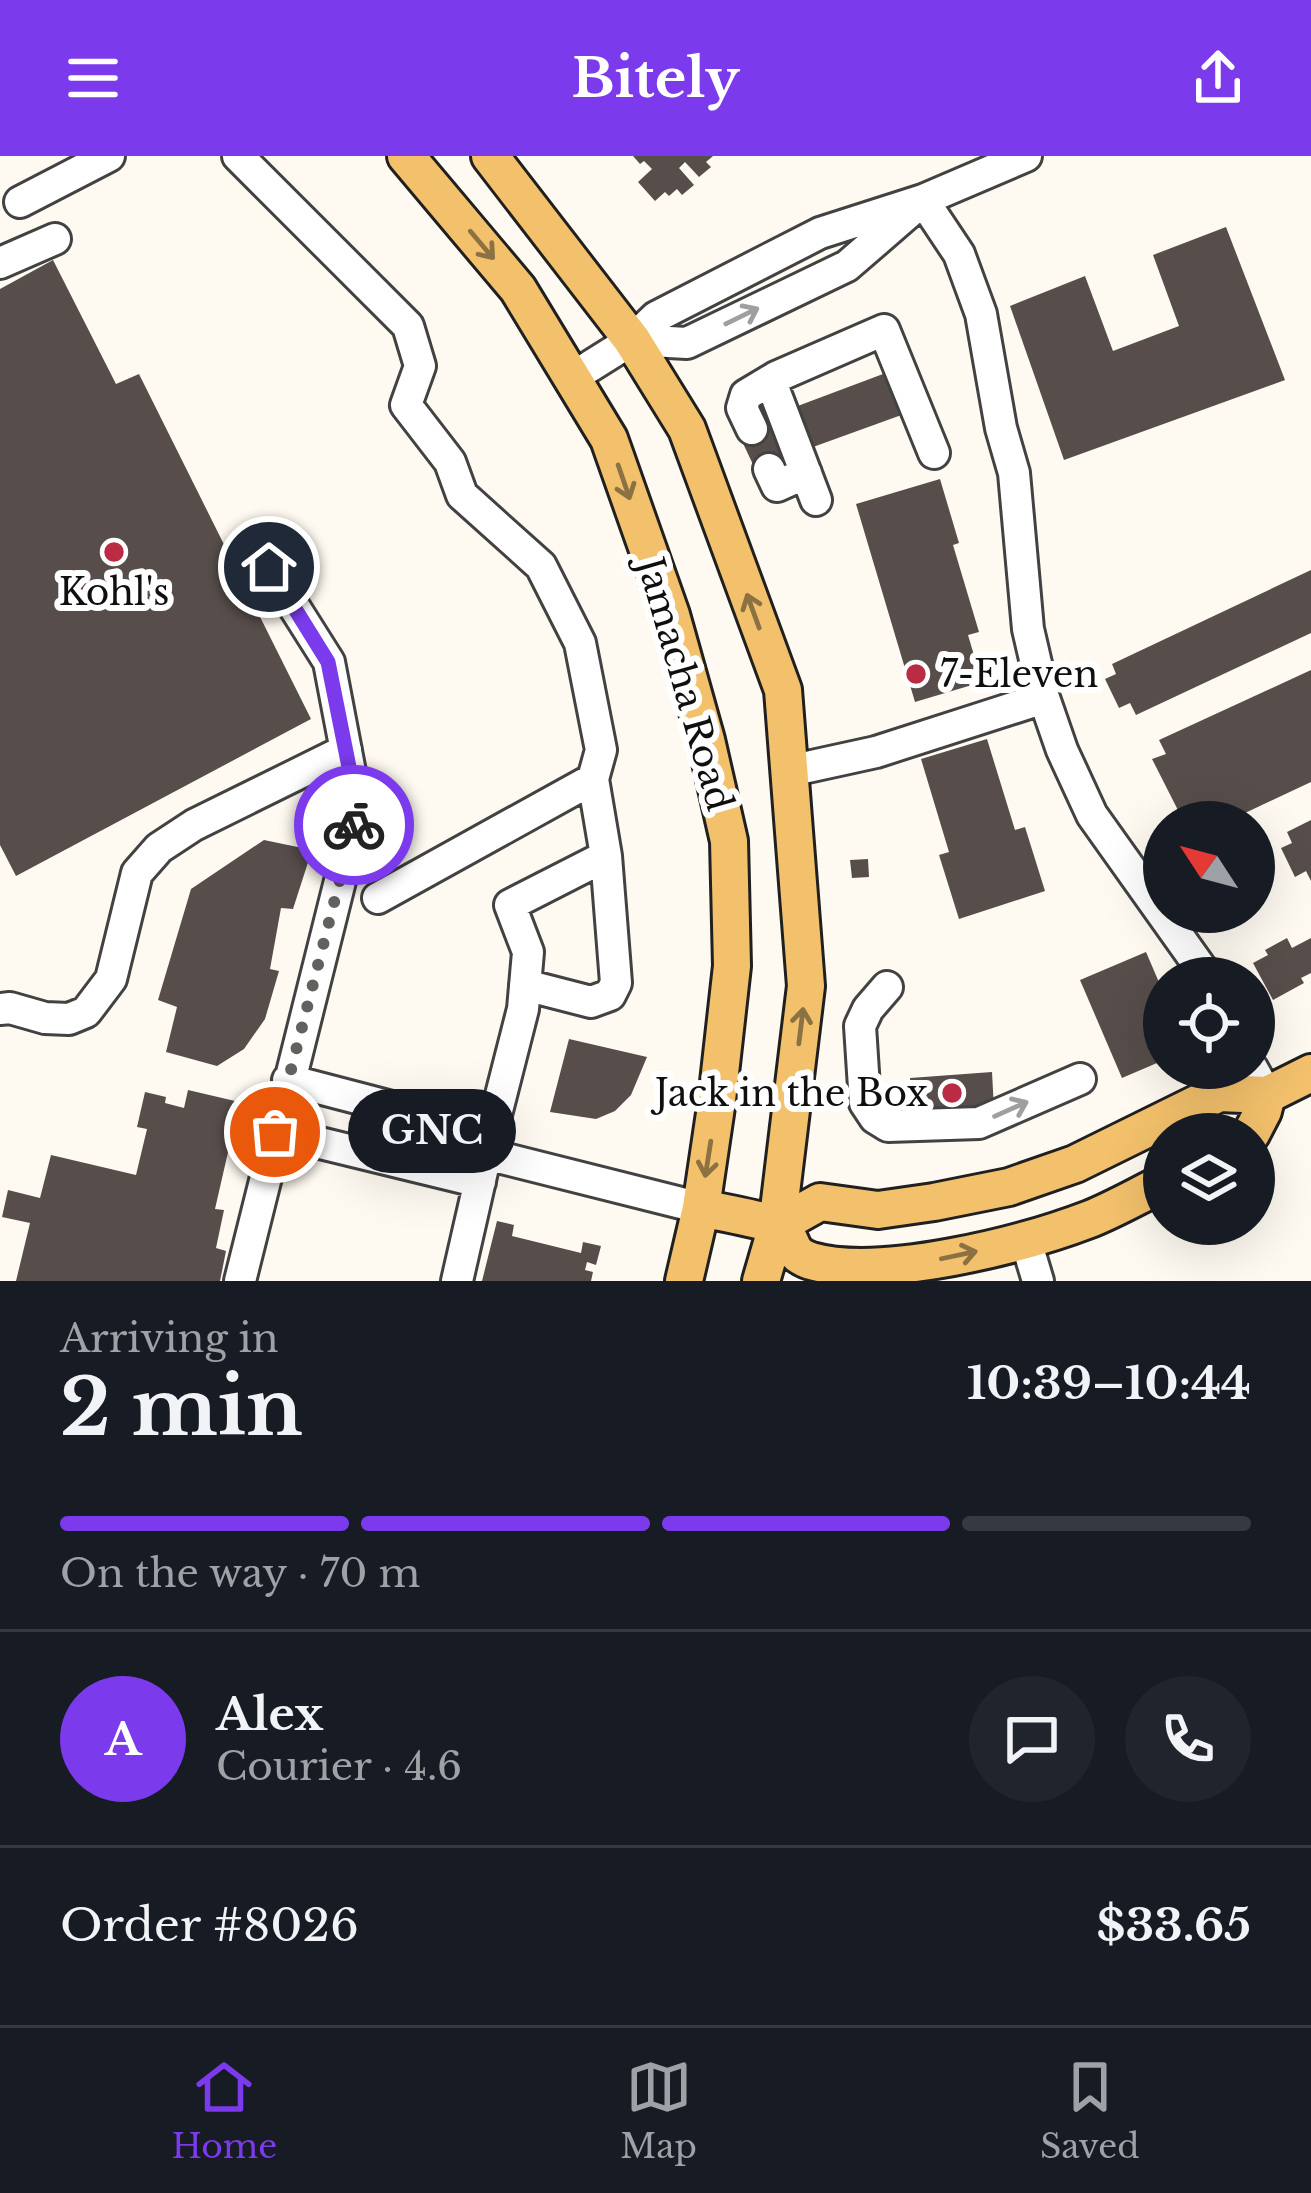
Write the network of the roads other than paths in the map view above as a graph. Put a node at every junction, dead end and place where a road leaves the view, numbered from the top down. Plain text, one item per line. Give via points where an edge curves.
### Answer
1 (109, 156) edge
2 (238, 156) edge
3 (406, 156) edge
4 (490, 156) edge
5 (1026, 156) edge
6 (923, 200) junction
7 (20, 202) dead end
8 (55, 239) dead end
9 (0, 263) edge
10 (632, 340) junction
11 (573, 377) junction
12 (776, 377) junction
13 (752, 429) dead end
14 (934, 453) dead end
15 (769, 469) dead end
16 (269, 567) dead end
17 (1044, 698) junction
18 (346, 750) junction
19 (789, 771) junction
20 (593, 779) junction
21 (606, 856) junction
22 (378, 898) dead end
23 (1193, 957) edge
24 (525, 985) junction
25 (887, 987) dead end
26 (0, 1009) edge
27 (1311, 1073) edge
28 (1079, 1079) dead end
29 (1275, 1079) edge
30 (288, 1080) junction
31 (1234, 1089) edge
32 (275, 1132) junction
33 (486, 1156) junction
34 (1143, 1193) edge
35 (701, 1208) junction
36 (777, 1226) junction
37 (1026, 1241) junction
38 (240, 1281) edge
39 (457, 1281) edge
40 (684, 1281) edge
41 (761, 1281) edge
42 (1038, 1281) edge

1 - 7 street
2 - 20 street via 408,326 420,366 406,405 450,462 462,495 541,566 580,643 601,750
3 -> 11 main road, Jamacha Road via 518,289
4 - 10 main road, Jamacha Road
5 - 6 street
6 - 10 street via 820,233 656,317
6 - 17 street via 959,254 981,314 1014,473 1028,629
8 - 9 street
10 - 11 street
19 -> 10 main road, Jamacha Road via 775,668 687,429
11 -> 35 main road, Jamacha Road via 609,439 671,615 729,841 732,966
12 - 13 street via 746,395 742,408
12 - 14 street via 884,330
12 - 15 street via 811,486 777,486
16 - 18 street via 328,662
17 - 19 street
17 - 23 street via 1092,814
18 - 26 street via 159,848 137,873 111,979 86,1012 70,1019
18 - 30 street via 354,825
36 -> 19 main road, Jamacha Road via 806,986
20 - 21 street
20 - 22 street
21 - 24 street via 510,905 528,952
21 - 24 street via 616,983 610,995 591,1002
24 - 33 street
25 -> 28 street via 860,1026 865,1103 888,1126 979,1124
27 - 29 main road
30 - 32 street
30 - 33 street
31 - 36 main road via 1009,1187 878,1210 820,1202
32 - 33 street
32 - 38 street
33 - 35 street
33 - 39 street
34 - 37 main road
35 - 36 main road
35 - 40 main road, Jamacha Road
36 -> 37 main road via 802,1258 867,1268
36 - 41 main road, Jamacha Road
37 - 42 street

